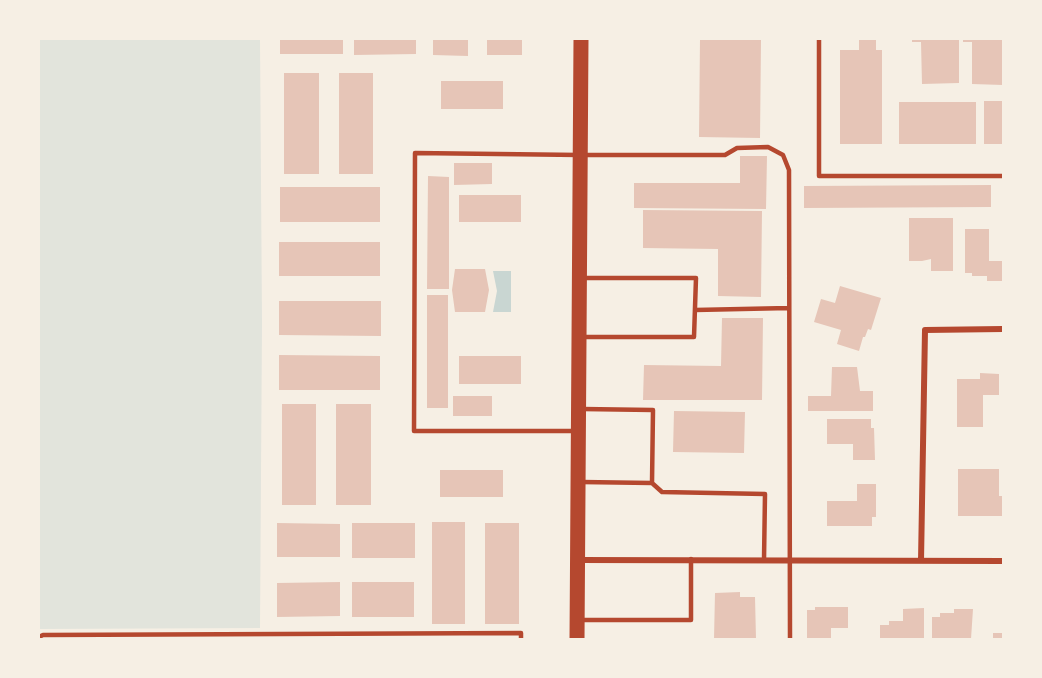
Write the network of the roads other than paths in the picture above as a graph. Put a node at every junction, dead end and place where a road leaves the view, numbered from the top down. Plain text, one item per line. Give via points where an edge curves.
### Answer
1 (581, 39) edge
2 (819, 39) edge
3 (580, 155) junction
4 (1003, 176) edge
5 (580, 278) junction
6 (789, 308) junction
7 (695, 310) junction
8 (1003, 329) edge
9 (579, 338) junction
10 (579, 409) junction
11 (579, 431) junction
12 (579, 482) junction
13 (652, 483) junction
14 (691, 559) junction
15 (578, 560) junction
16 (764, 560) junction
17 (790, 560) junction
18 (921, 561) junction
19 (1003, 561) edge
20 (578, 620) junction
21 (39, 637) edge
22 (521, 639) edge
23 (577, 639) edge
24 (790, 639) edge

1 - 3 main road
2 - 4 lane via 819,176
3 - 5 main road
3 - 6 lane via 725,155 737,148 768,147 783,155 789,170
3 - 11 lane via 415,153 414,407 414,431
5 - 7 lane via 696,278
5 - 9 main road
6 - 7 lane
6 - 17 lane
7 - 9 lane via 694,338
8 - 18 street via 925,330
9 - 10 main road
10 - 11 main road
10 - 13 lane via 653,410
11 - 12 main road
12 - 13 lane
12 - 15 main road
13 - 16 lane via 662,492 765,494
14 - 15 street
14 - 16 street
14 - 20 lane via 691,620
15 - 20 main road
16 - 17 street
17 - 18 street
17 - 24 lane
18 - 19 street
20 - 23 main road
21 - 22 lane via 521,633

